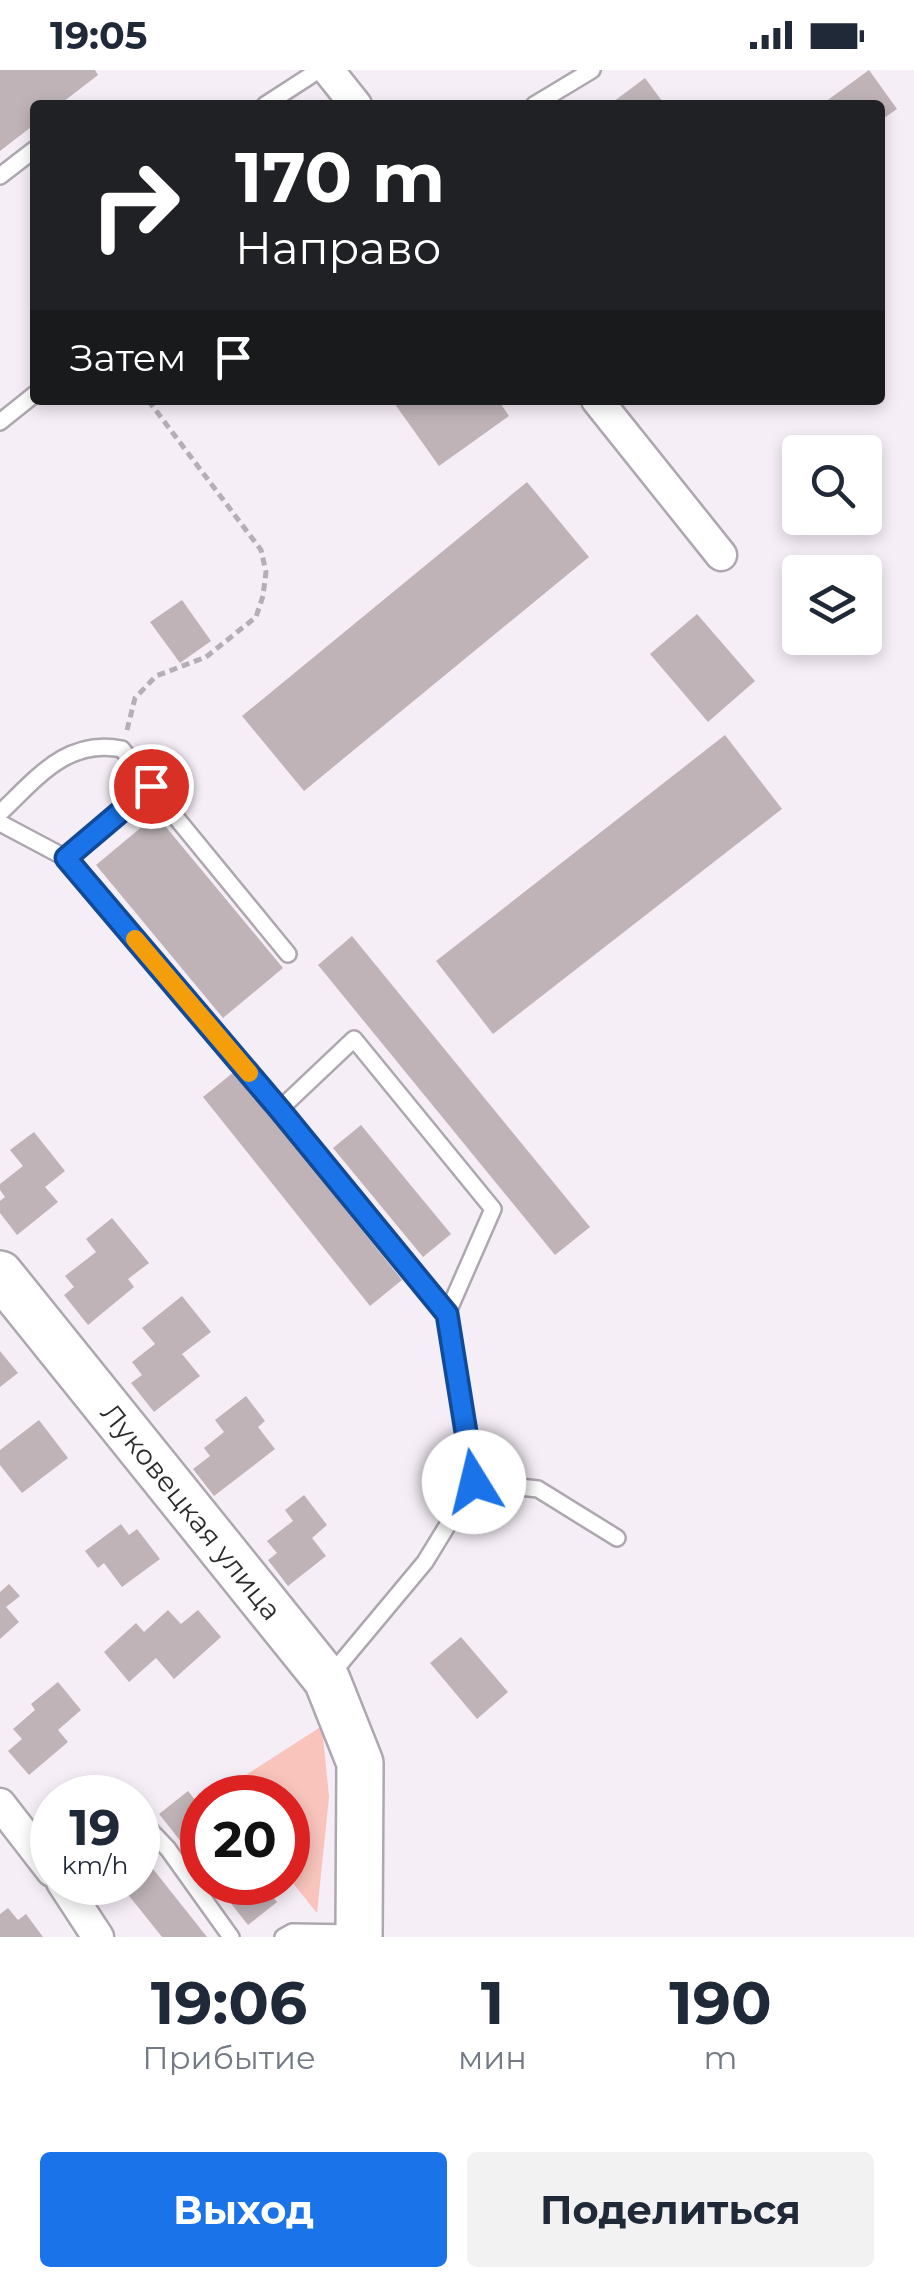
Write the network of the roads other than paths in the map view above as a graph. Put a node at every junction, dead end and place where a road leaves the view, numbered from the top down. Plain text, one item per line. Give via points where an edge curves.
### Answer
1 (319, 70) edge
2 (328, 70) edge
3 (592, 70) edge
4 (273, 100) edge
5 (352, 100) edge
6 (542, 100) edge
7 (30, 153) edge
8 (0, 176) edge
9 (30, 398) edge
10 (602, 405) edge
11 (0, 422) edge
12 (721, 555) dead end
13 (151, 786) junction
14 (0, 812) edge
15 (0, 823) edge
16 (66, 858) junction
17 (288, 954) dead end
18 (280, 1110) junction
19 (0, 1274) edge
20 (447, 1314) junction
21 (474, 1482) junction
22 (617, 1538) dead end
23 (327, 1680) junction
24 (0, 1804) edge
25 (160, 1840) edge
26 (30, 1841) edge
27 (78, 1905) edge
28 (359, 1935) edge
29 (98, 1937) edge
30 (232, 1937) edge
31 (283, 1937) edge

1 - 4 lane
2 - 5 street
3 - 6 lane
7 - 8 lane
9 - 11 lane
10 - 12 street
13 - 14 lane via 122,749 102,745 52,763
13 - 16 lane
13 - 17 lane
15 - 16 lane
16 - 18 lane
18 - 20 lane
18 - 20 lane via 354,1039 493,1209
19 - 23 street, Луковецкая улица
20 - 21 lane
21 - 22 lane via 538,1489
21 - 23 lane via 426,1562
23 - 28 street, Луковецкая улица via 360,1762
24 - 26 street
25 - 30 lane
27 - 29 street
28 - 31 lane

